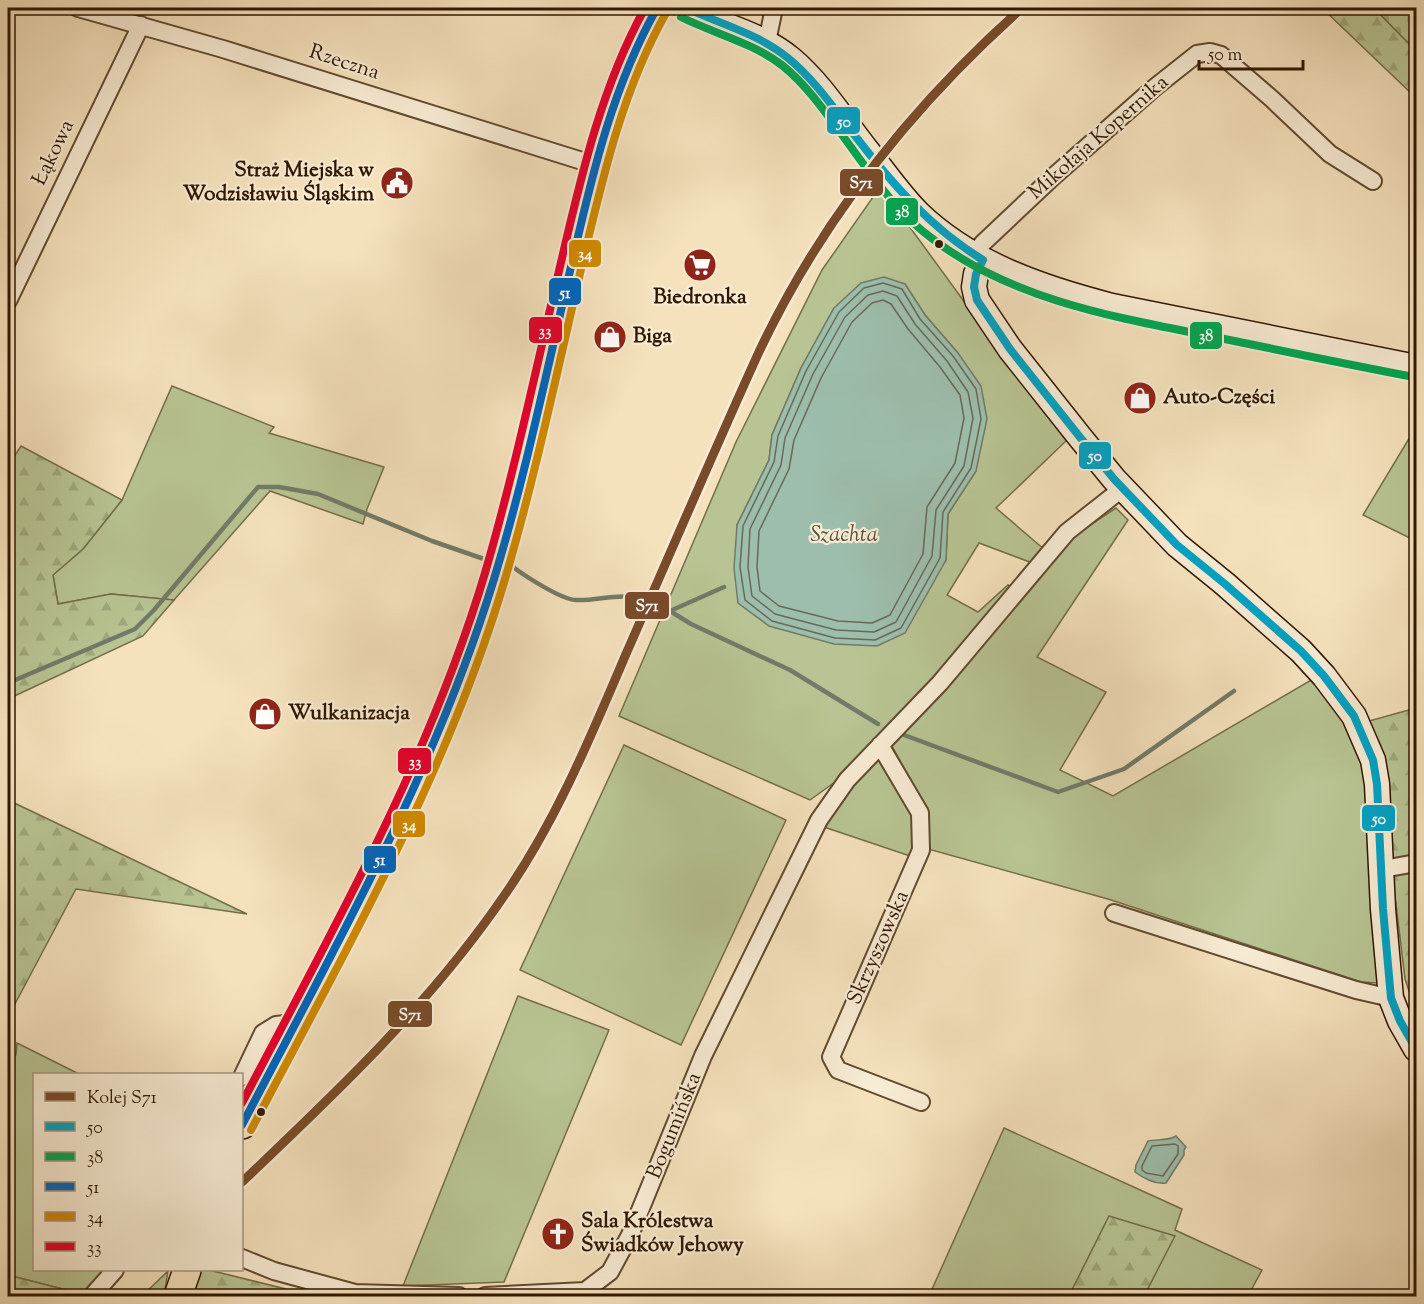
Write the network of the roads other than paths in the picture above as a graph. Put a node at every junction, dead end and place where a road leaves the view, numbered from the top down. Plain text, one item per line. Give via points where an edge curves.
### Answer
1 (78, 8) edge
2 (657, 8) edge
3 (686, 8) edge
4 (774, 8) edge
5 (141, 25) junction
6 (767, 42) junction
7 (595, 165) junction
8 (1373, 181) dead end
9 (978, 257) junction
10 (8, 301) edge
11 (1416, 367) edge
12 (1123, 488) junction
13 (880, 745) junction
14 (1416, 863) edge
15 (1383, 869) junction
16 (1114, 913) dead end
17 (1391, 998) junction
18 (295, 1023) junction
19 (1416, 1049) edge
20 (243, 1075) edge
21 (921, 1102) dead end
22 (243, 1123) edge
23 (243, 1258) edge
24 (114, 1271) edge
25 (186, 1271) edge
26 (92, 1296) edge
27 (178, 1296) edge
28 (459, 1296) edge
29 (485, 1296) edge

1 - 5 street, Rzeczna
2 - 7 main road via 618,91
3 - 6 street
4 - 6 street
5 - 7 street, Rzeczna
5 - 10 street, Łąkowa
6 - 9 street via 808,75 918,212 942,234
7 - 18 main road via 508,527 471,652 416,786
8 - 9 street, Mikołaja Kopernika via 1330,154 1221,55 1197,54 1054,176 983,243
9 - 11 street via 1056,290 1112,306
9 - 12 street via 974,287 977,300 1023,366
12 - 13 street via 1067,532 940,682
12 - 15 street via 1177,545 1301,651 1354,716 1373,760
13 - 21 street, Skrzyszowska via 920,813 921,850 831,1057 838,1070
13 - 29 street, Bogumińska via 847,780 819,820 703,1056 630,1235 610,1272 585,1291
14 - 15 street
15 - 17 street
16 - 17 street
17 - 19 street
18 - 20 street via 276,1025 263,1034
18 - 22 main road
23 - 28 street via 356,1293
24 - 26 street
25 - 27 main road

